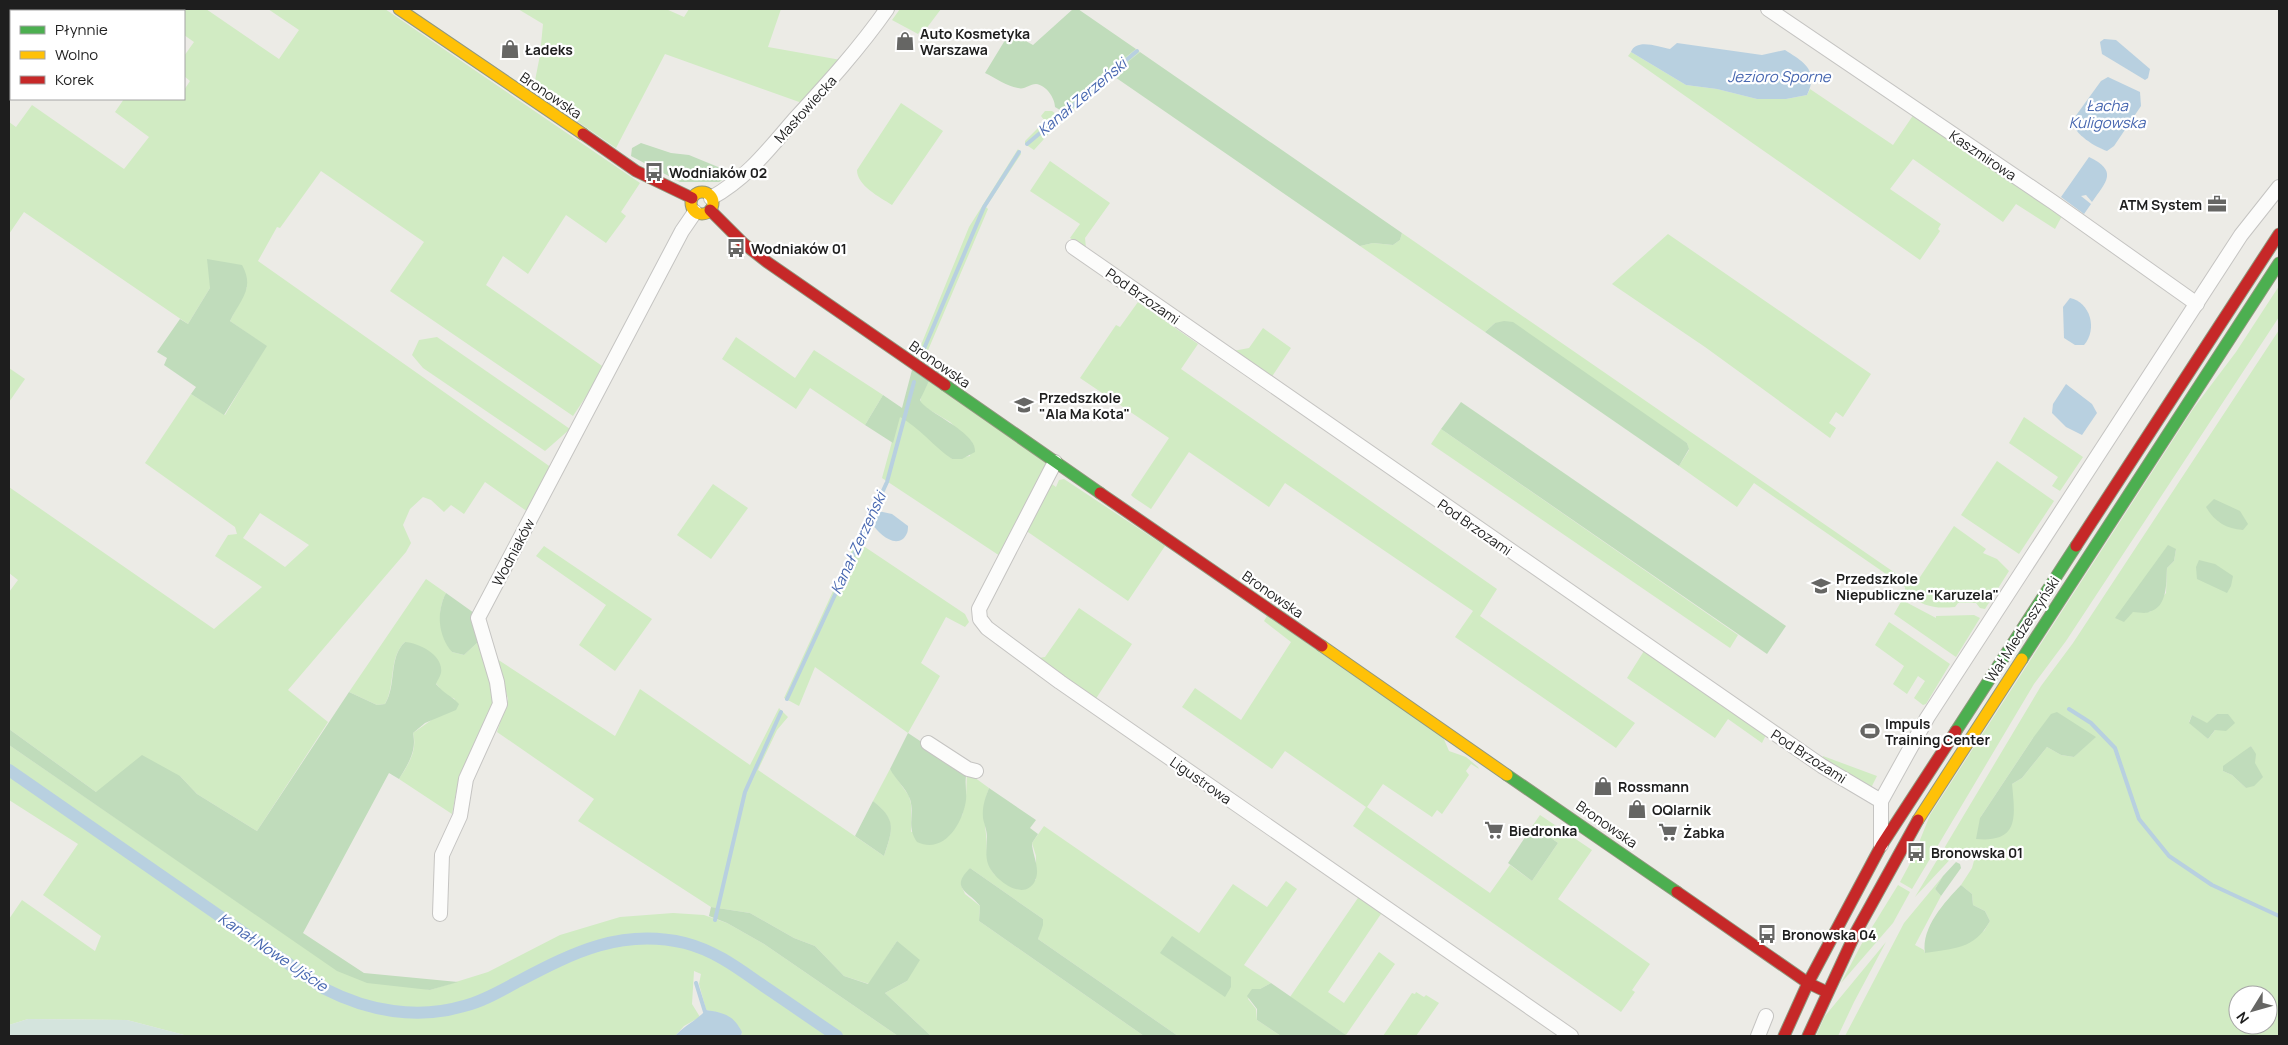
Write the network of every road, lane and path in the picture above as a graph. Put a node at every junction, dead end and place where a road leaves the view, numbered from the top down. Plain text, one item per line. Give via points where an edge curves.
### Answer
1 (399, 9) edge
2 (887, 9) edge
3 (1768, 9) edge
4 (2279, 187) edge
5 (711, 204) junction
6 (693, 205) junction
7 (2279, 234) edge
8 (1073, 247) dead end
9 (2279, 263) edge
10 (2197, 304) junction
11 (1055, 462) junction
12 (928, 742) dead end
13 (976, 770) dead end
14 (1881, 801) junction
15 (1881, 846) junction
16 (440, 914) dead end
17 (1808, 982) junction
18 (1827, 992) junction
19 (1766, 1016) dead end
20 (1571, 1036) edge
21 (1758, 1036) edge
22 (1784, 1036) edge
23 (1808, 1036) edge

1 - 6 main road, Bronowska via 636,171
2 - 5 street, Masłowiecka via 841,70 742,179
3 - 10 street, Kaszmirowa
4 - 10 street via 2241,235
5 - 6 main road via 703,214
5 - 6 main road, Bronowska via 709,195 701,192
5 - 11 main road, Bronowska via 757,254
6 - 16 street, Wodniaków via 682,232 478,618 497,682 500,704 466,779 460,816 442,855
7 - 15 main road, Wał Miedzeszyński
8 - 14 street, Pod Brzozami via 1782,739
9 - 18 main road, Wał Miedzeszyński via 1917,821
10 - 14 street via 1932,711
11 - 17 main road, Bronowska
11 - 20 street, Ligustrowa via 979,610 980,619 987,628 1052,677
12 - 13 street via 968,770
14 - 15 street
15 - 17 main road, Wał Miedzeszyński
17 - 18 main road, Bronowska
17 - 22 main road, Wał Miedzeszyński
18 - 23 main road, Wał Miedzeszyński
19 - 21 street

